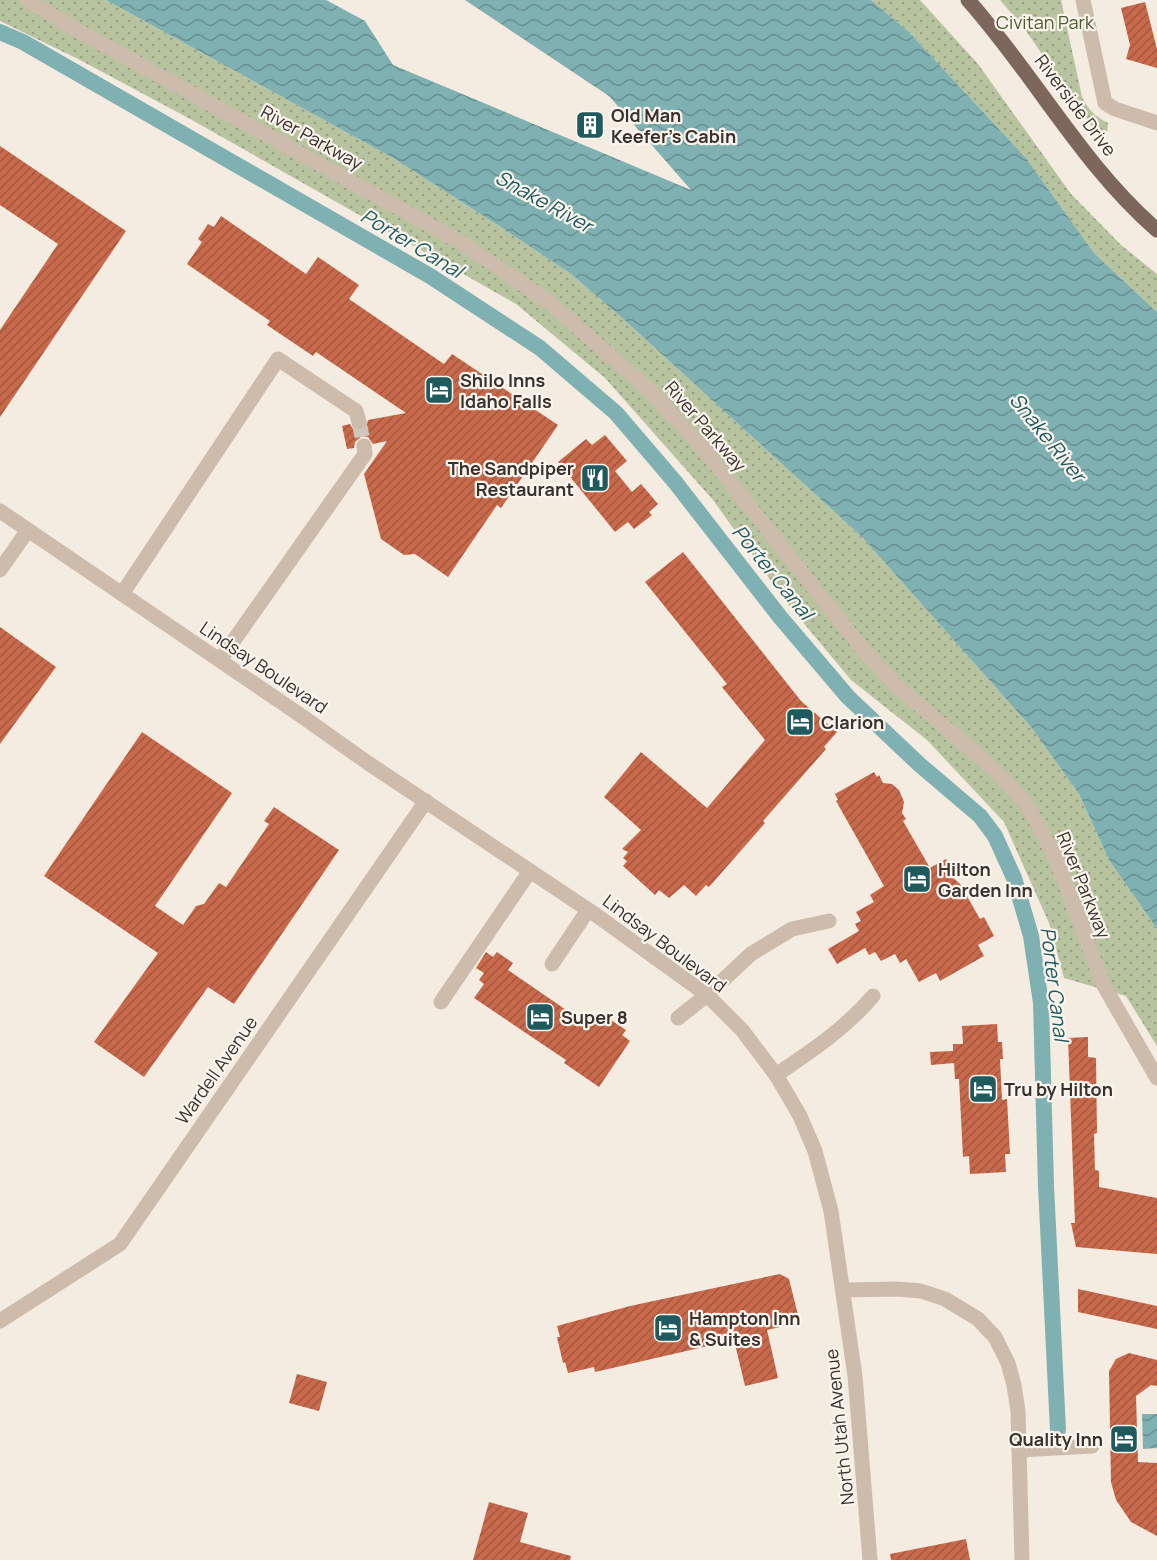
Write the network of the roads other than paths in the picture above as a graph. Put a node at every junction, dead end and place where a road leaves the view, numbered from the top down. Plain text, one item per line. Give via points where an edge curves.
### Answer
1 (28, 0) edge
2 (969, 0) edge
3 (1083, 0) edge
4 (1157, 123) edge
5 (1157, 230) edge
6 (359, 422) tunnel mouth
7 (364, 446) tunnel mouth
8 (0, 511) edge
9 (28, 531) junction
10 (0, 570) edge
11 (122, 594) junction
12 (220, 660) junction
13 (426, 801) junction
14 (530, 871) junction
15 (588, 910) junction
16 (829, 921) dead end
17 (552, 964) dead end
18 (707, 995) junction
19 (873, 996) dead end
20 (441, 1002) dead end
21 (678, 1018) dead end
22 (776, 1075) junction
23 (1157, 1078) edge
24 (844, 1290) junction
25 (0, 1322) edge
26 (1092, 1446) dead end
27 (1019, 1450) junction
28 (870, 1560) edge
29 (1022, 1560) edge

1 - 23 street, River Parkway via 462,243 549,302 648,389 707,453 864,651 1026,803 1056,859 1103,984
2 - 5 main road, Riverside Drive via 1105,177
3 - 4 street via 1105,103
6 - 11 street via 356,411 278,359
7 - 12 street via 365,454
8 - 9 street, Lindsay Boulevard
9 - 10 street
9 - 11 street, Lindsay Boulevard
11 - 12 street, Lindsay Boulevard
12 - 13 street, Lindsay Boulevard
13 - 14 street, Lindsay Boulevard
13 - 25 street, Wardell Avenue via 120,1244
14 - 15 street, Lindsay Boulevard
14 - 20 street
15 - 17 street
15 - 18 street, Lindsay Boulevard
16 - 18 street via 792,929 751,954
18 - 21 street
18 - 22 street, Lindsay Boulevard via 742,1030
19 - 22 street via 826,1041
22 - 24 street, Lindsay Boulevard via 815,1150 831,1211
24 - 27 street via 921,1291 945,1299 978,1319 995,1338 1008,1363 1014,1384
24 - 28 street, North Utah Avenue
26 - 27 street
27 - 29 street

